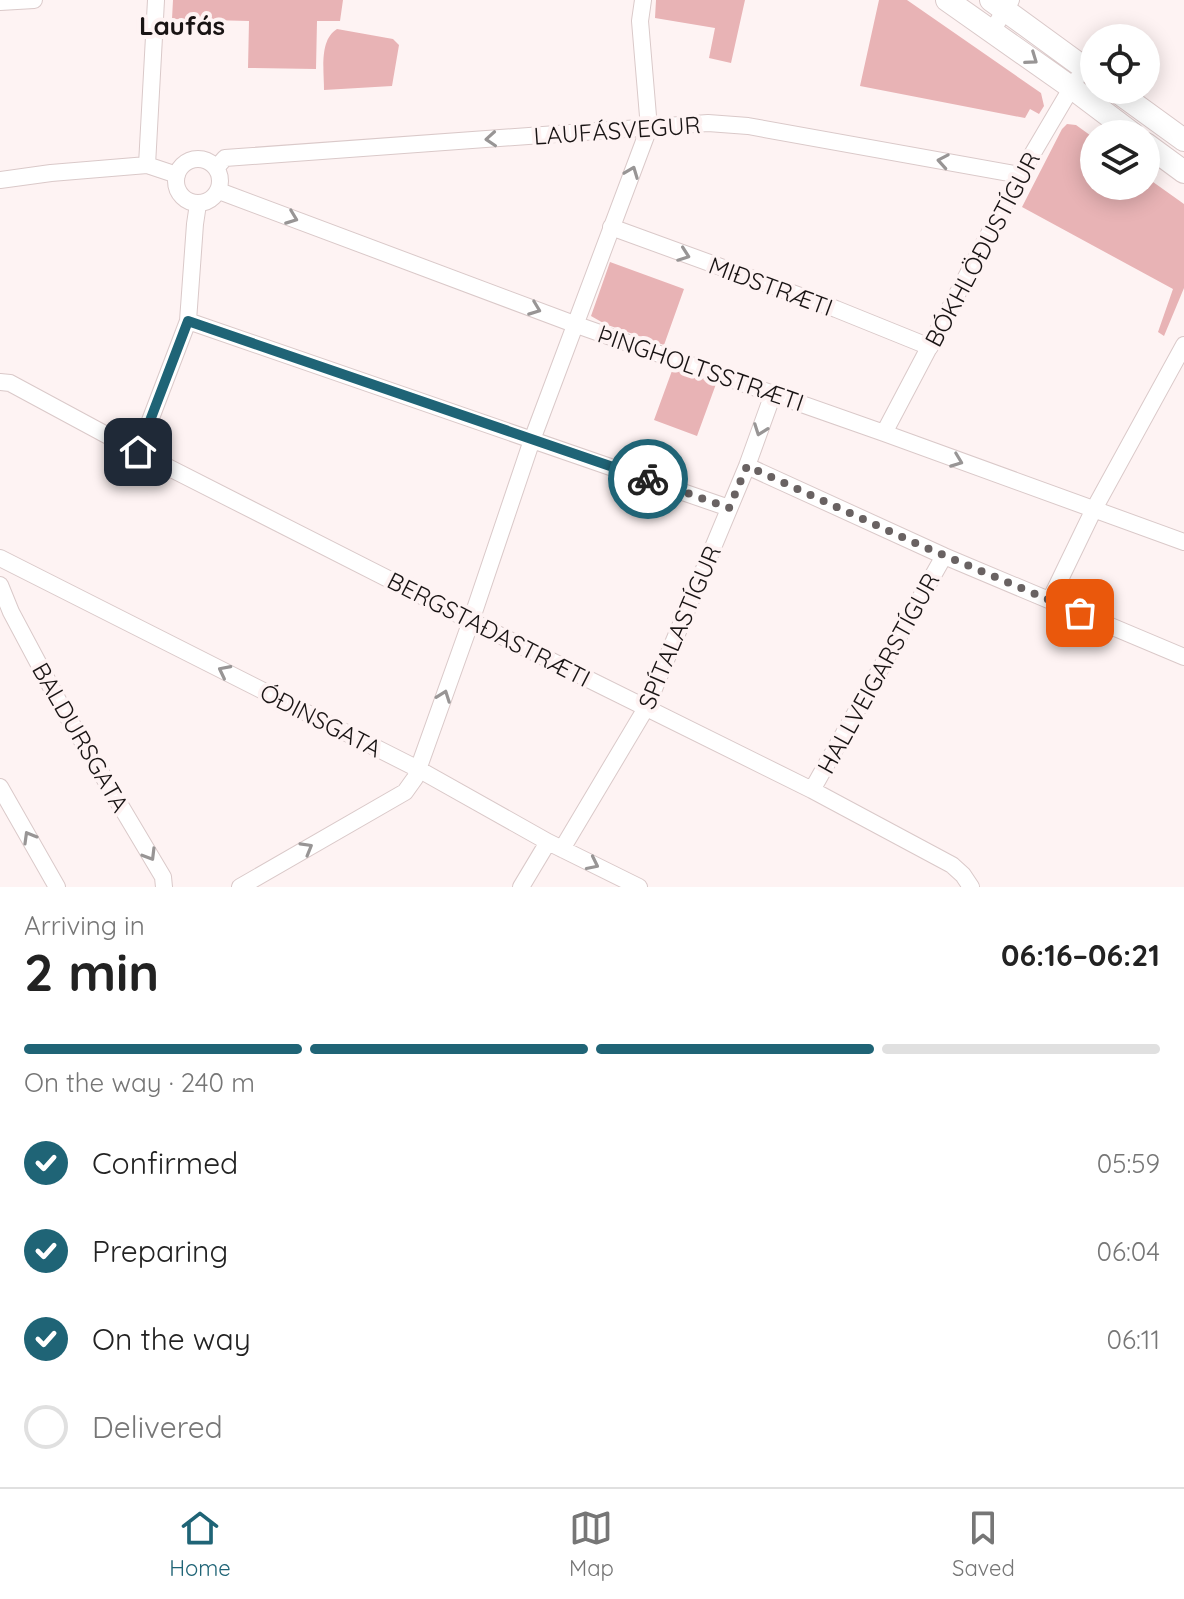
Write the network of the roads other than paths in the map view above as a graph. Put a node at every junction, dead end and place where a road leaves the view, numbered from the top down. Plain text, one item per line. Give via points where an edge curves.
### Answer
1 (34, 0) edge
2 (156, 0) edge
3 (643, 0) edge
4 (947, 0) edge
5 (0, 2) edge
6 (1003, 3) edge
7 (992, 31) junction
8 (1080, 64) edge
9 (1080, 80) edge
10 (1072, 88) junction
11 (1135, 104) edge
12 (1114, 120) edge
13 (649, 128) junction
14 (1183, 138) edge
15 (147, 165) junction
16 (1176, 166) edge
17 (216, 168) junction
18 (177, 175) junction
19 (1020, 175) junction
20 (0, 180) edge
21 (219, 191) junction
22 (198, 204) junction
23 (611, 227) junction
24 (188, 321) junction
25 (574, 324) junction
26 (1184, 345) edge
27 (930, 347) junction
28 (1177, 375) edge
29 (0, 382) edge
30 (773, 394) junction
31 (884, 433) junction
32 (532, 440) junction
33 (138, 452) junction
34 (747, 466) junction
35 (729, 508) junction
36 (1094, 509) junction
37 (1184, 542) edge
38 (944, 556) junction
39 (0, 558) edge
40 (1, 594) edge
41 (1050, 600) junction
42 (471, 621) junction
43 (1184, 657) edge
44 (646, 708) junction
45 (418, 769) junction
46 (0, 787) edge
47 (812, 790) junction
48 (555, 845) junction
49 (57, 887) edge
50 (164, 887) edge
51 (240, 887) edge
52 (521, 887) edge
53 (639, 887) edge
54 (971, 887) edge

1 - 5 street
2 - 15 street
3 - 13 street
4 - 7 main road
6 - 7 street
6 - 8 main road
7 -> 10 main road
9 - 10 street, BÓKHLÖÐUSTÍGUR
10 - 12 main road
10 - 19 street, BÓKHLÖÐUSTÍGUR
11 - 14 main road
13 -> 17 street, LAUFÁSVEGUR via 225,158
19 -> 13 street, LAUFÁSVEGUR via 748,126
23 -> 13 street
14 - 16 street
15 - 18 street
15 - 20 street
17 - 18 street via 195,159
17 - 21 street
18 - 22 street via 184,199
19 - 27 street, BÓKHLÖÐUSTÍGUR
21 - 22 street
21 -> 25 street, ÞINGHOLTSSTRÆTI
22 - 24 street
23 - 25 street
23 -> 27 street, MIÐSTRÆTI
24 - 32 street
24 - 33 street
25 - 30 street, ÞINGHOLTSSTRÆTI
25 - 32 street
26 - 28 street
27 - 31 street, BÓKHLÖÐUSTÍGUR
28 - 36 street
29 - 33 street, BERGSTAÐASTRÆTI
30 - 31 street, ÞINGHOLTSSTRÆTI
30 -> 34 street, SPÍTALASTÍGUR
31 -> 36 street, ÞINGHOLTSSTRÆTI
32 - 35 street
32 - 42 street
33 - 42 street, BERGSTAÐASTRÆTI
34 - 35 street, SPÍTALASTÍGUR
34 - 38 street
35 - 44 street, SPÍTALASTÍGUR
36 - 37 street, ÞINGHOLTSSTRÆTI
36 - 41 street
38 - 41 street
38 - 47 street, HALLVEIGARSTÍGUR
45 -> 39 street, ÓÐINSGATA
40 -> 50 street, BALDURSGATA
41 - 43 street
42 - 44 street, BERGSTAÐASTRÆTI
45 -> 42 street
44 - 47 street, BERGSTAÐASTRÆTI
44 - 48 street, SPÍTALASTÍGUR
45 - 48 street, ÓÐINSGATA
51 -> 45 street via 405,792
49 -> 46 street
47 - 54 street, BERGSTAÐASTRÆTI via 952,865
48 - 52 street, SPÍTALASTÍGUR
48 -> 53 street, ÓÐINSGATA

